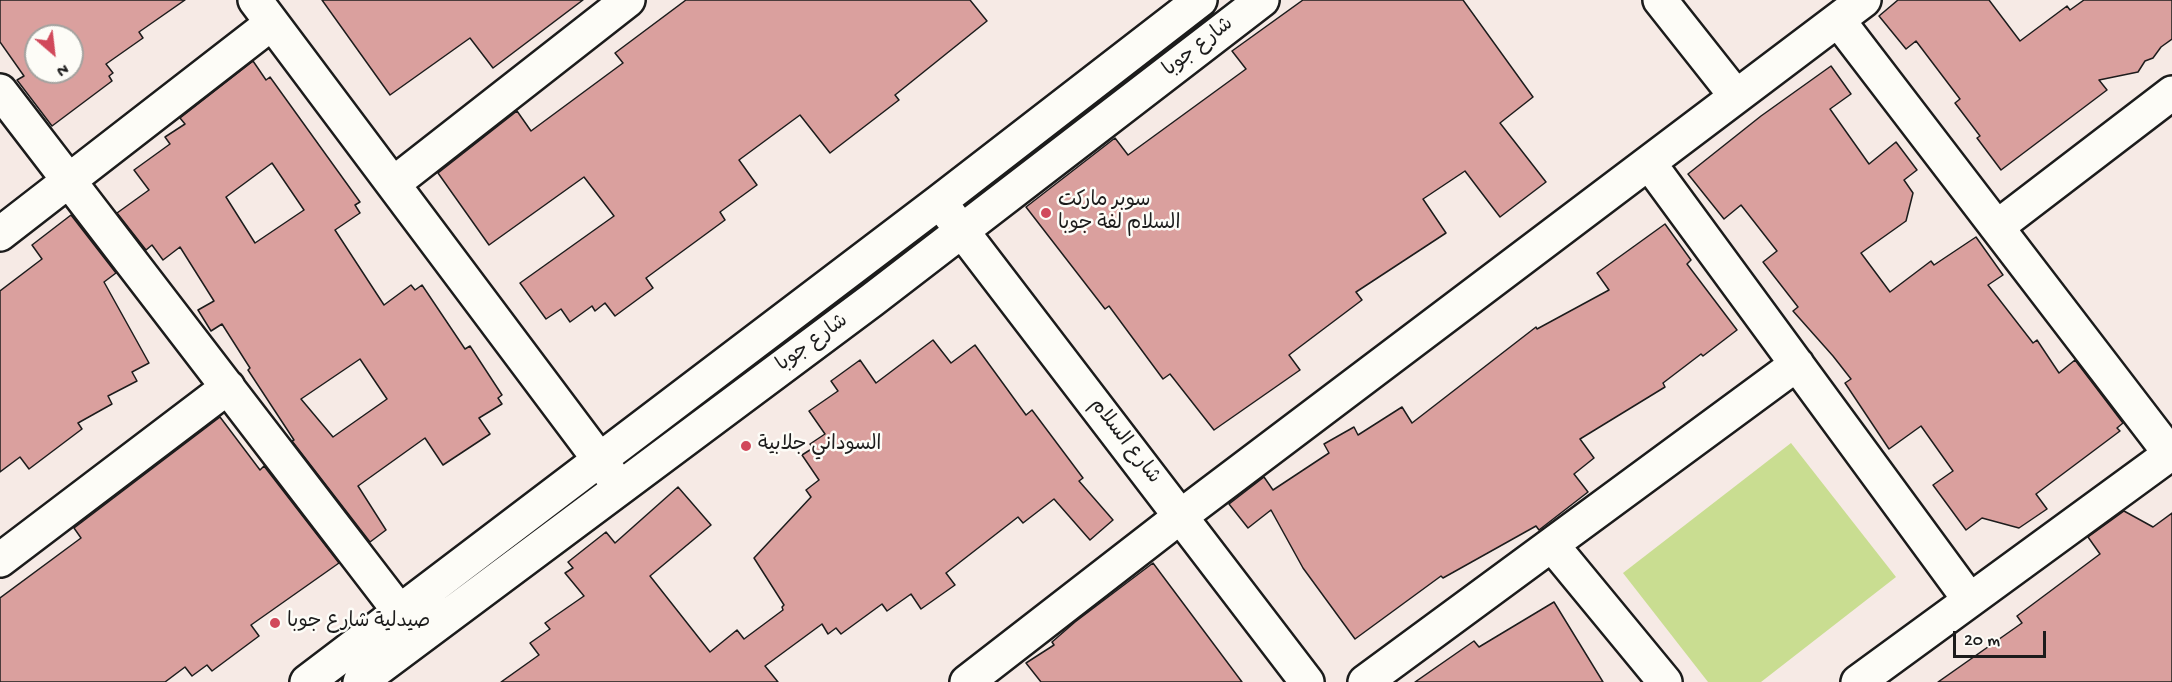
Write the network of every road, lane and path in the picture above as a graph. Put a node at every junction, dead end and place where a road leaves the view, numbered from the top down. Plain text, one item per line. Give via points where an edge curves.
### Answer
1 (628, 0) edge
2 (1200, 0) edge
3 (1262, 0) edge
4 (1660, 0) edge
5 (1864, 0) edge
6 (263, 12) edge
7 (1838, 20) junction
8 (0, 91) edge
9 (2172, 93) edge
10 (1736, 96) junction
11 (1648, 163) junction
12 (69, 182) junction
13 (393, 184) junction
14 (939, 202) junction
15 (1997, 227) junction
16 (962, 230) junction
17 (0, 234) edge
18 (1797, 364) junction
19 (228, 387) junction
20 (2171, 455) edge
21 (600, 459) junction
22 (620, 487) junction
23 (1181, 516) junction
24 (1552, 545) junction
25 (0, 560) edge
26 (1970, 598) junction
27 (400, 612) junction
28 (307, 682) edge
29 (360, 682) edge
30 (967, 682) edge
31 (1307, 682) edge
32 (1365, 682) edge
33 (1665, 682) edge
34 (1857, 682) edge

1 - 13 street
2 - 14 street, شارع جوبا
3 - 16 street, شارع جوبا
4 - 10 street
5 - 7 street
6 - 12 street
6 - 13 street
7 - 10 street
7 - 15 street
8 - 12 street
9 - 15 street
10 - 11 street
11 - 18 street
11 - 23 street
12 - 17 street
12 - 19 street
13 - 21 street
14 - 16 street, شارع السلام
14 - 21 street, شارع جوبا
15 - 20 street
16 - 22 street, شارع جوبا
16 - 23 street, شارع السلام
18 - 24 street
18 - 26 street
19 - 25 street
19 - 27 street
20 - 26 street
21 - 22 street
21 - 27 street, شارع جوبا
22 - 29 street, شارع جوبا
23 - 30 street
23 - 31 street, شارع السلام
24 - 32 street
24 - 33 street
26 - 34 street
27 - 28 street, شارع جوبا

